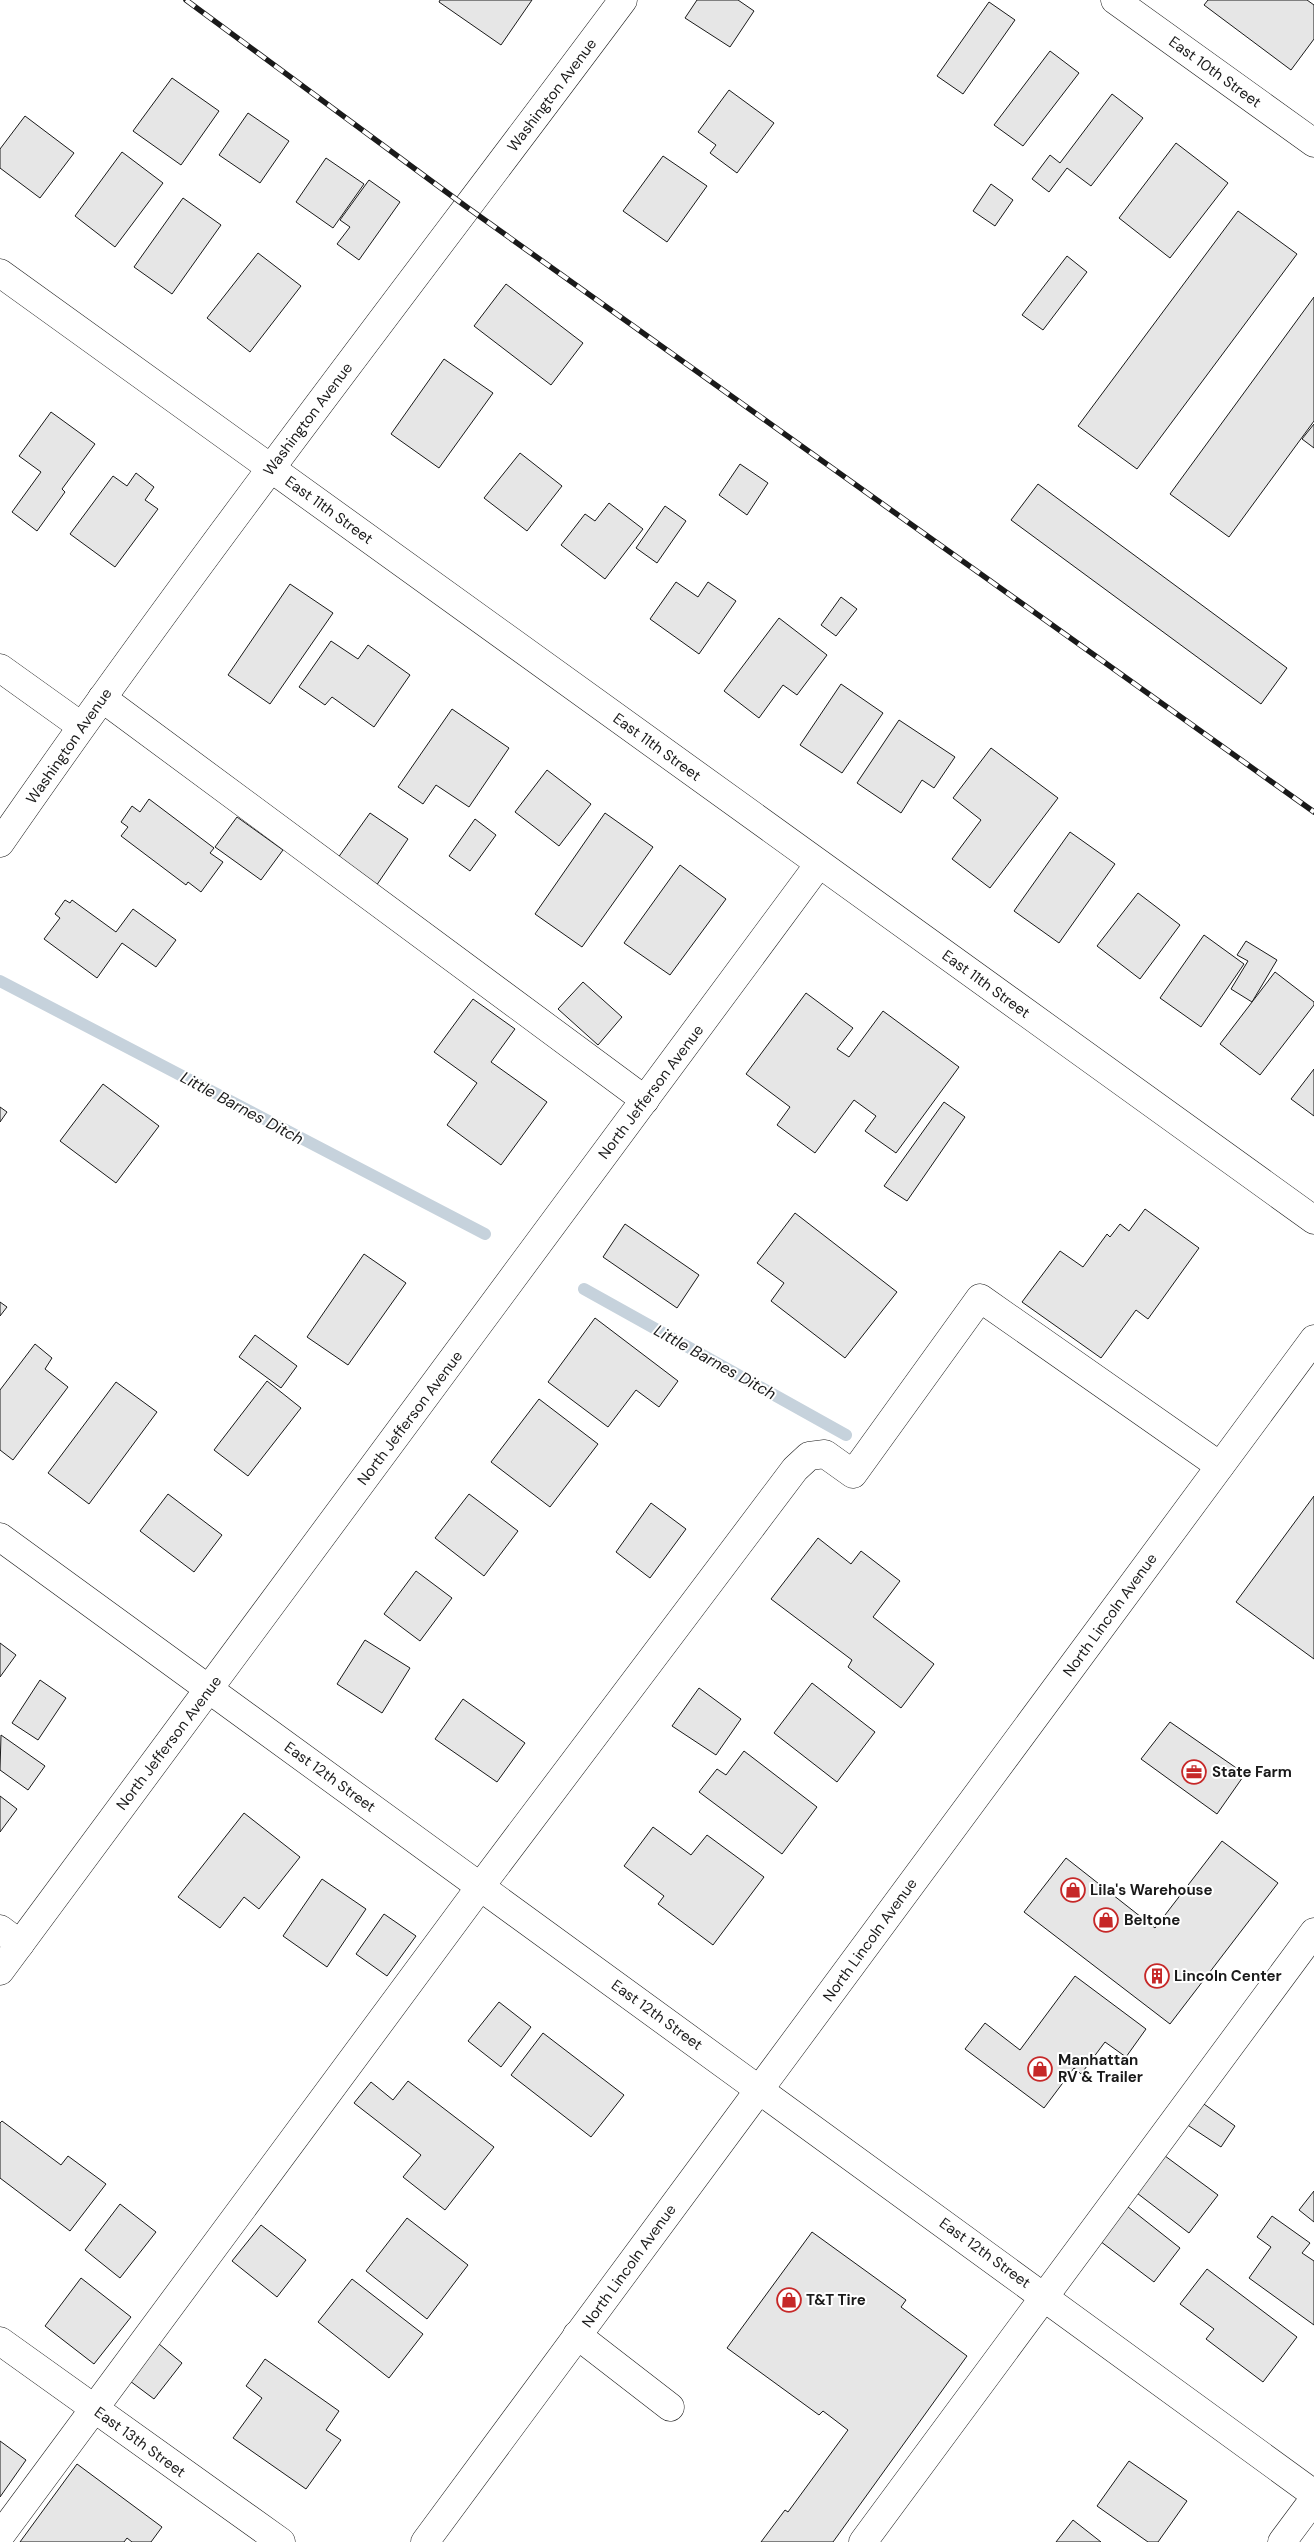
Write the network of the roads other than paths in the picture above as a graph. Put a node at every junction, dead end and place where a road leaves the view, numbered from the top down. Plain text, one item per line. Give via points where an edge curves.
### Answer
1 (623, 0) edge
2 (1115, 0) edge
3 (1314, 143) edge
4 (0, 273) edge
5 (271, 468) junction
6 (0, 668) edge
7 (102, 698) junction
8 (81, 726) junction
9 (0, 843) edge
10 (820, 864) junction
11 (645, 1100) junction
12 (1314, 1220) edge
13 (1314, 1338) edge
14 (1220, 1466) junction
15 (0, 1537) edge
16 (209, 1689) junction
17 (480, 1887) junction
18 (1314, 1932) edge
19 (10, 1936) edge
20 (0, 1971) edge
21 (759, 2090) junction
22 (1044, 2297) junction
23 (577, 2336) junction
24 (0, 2341) edge
25 (670, 2407) dead end
26 (95, 2409) junction
27 (1314, 2494) edge
28 (1314, 2500) edge
29 (0, 2536) edge
30 (281, 2542) edge
31 (425, 2542) edge
32 (863, 2542) edge
33 (1282, 2542) edge

1 - 5 main road, Washington Avenue
2 - 3 main road, East 10th Street
4 - 5 main road, East 11th Street
5 - 7 main road, Washington Avenue
5 - 10 main road, East 11th Street
6 - 8 main road
7 - 8 main road, Washington Avenue
7 - 11 main road
8 - 9 main road, Washington Avenue
10 - 11 main road, North Jefferson Avenue
10 - 12 main road, East 11th Street
11 - 16 main road, North Jefferson Avenue
13 - 14 main road, North Lincoln Avenue
14 - 17 main road via 980,1298 853,1474 825,1454 817,1454 801,1462
14 - 21 main road, North Lincoln Avenue
15 - 16 main road, East 12th Street
16 - 17 main road, East 12th Street
16 - 19 main road, North Jefferson Avenue
17 - 21 main road, East 12th Street
17 - 26 main road
18 - 22 main road
19 - 20 main road, North Jefferson Avenue
21 - 22 main road, East 12th Street
21 - 23 main road, North Lincoln Avenue
22 - 27 main road, East 12th Street
22 - 32 main road
23 - 25 main road
23 - 31 main road, North Lincoln Avenue
24 - 26 main road, East 13th Street
26 - 29 main road
26 - 30 main road, East 13th Street
28 - 33 main road

